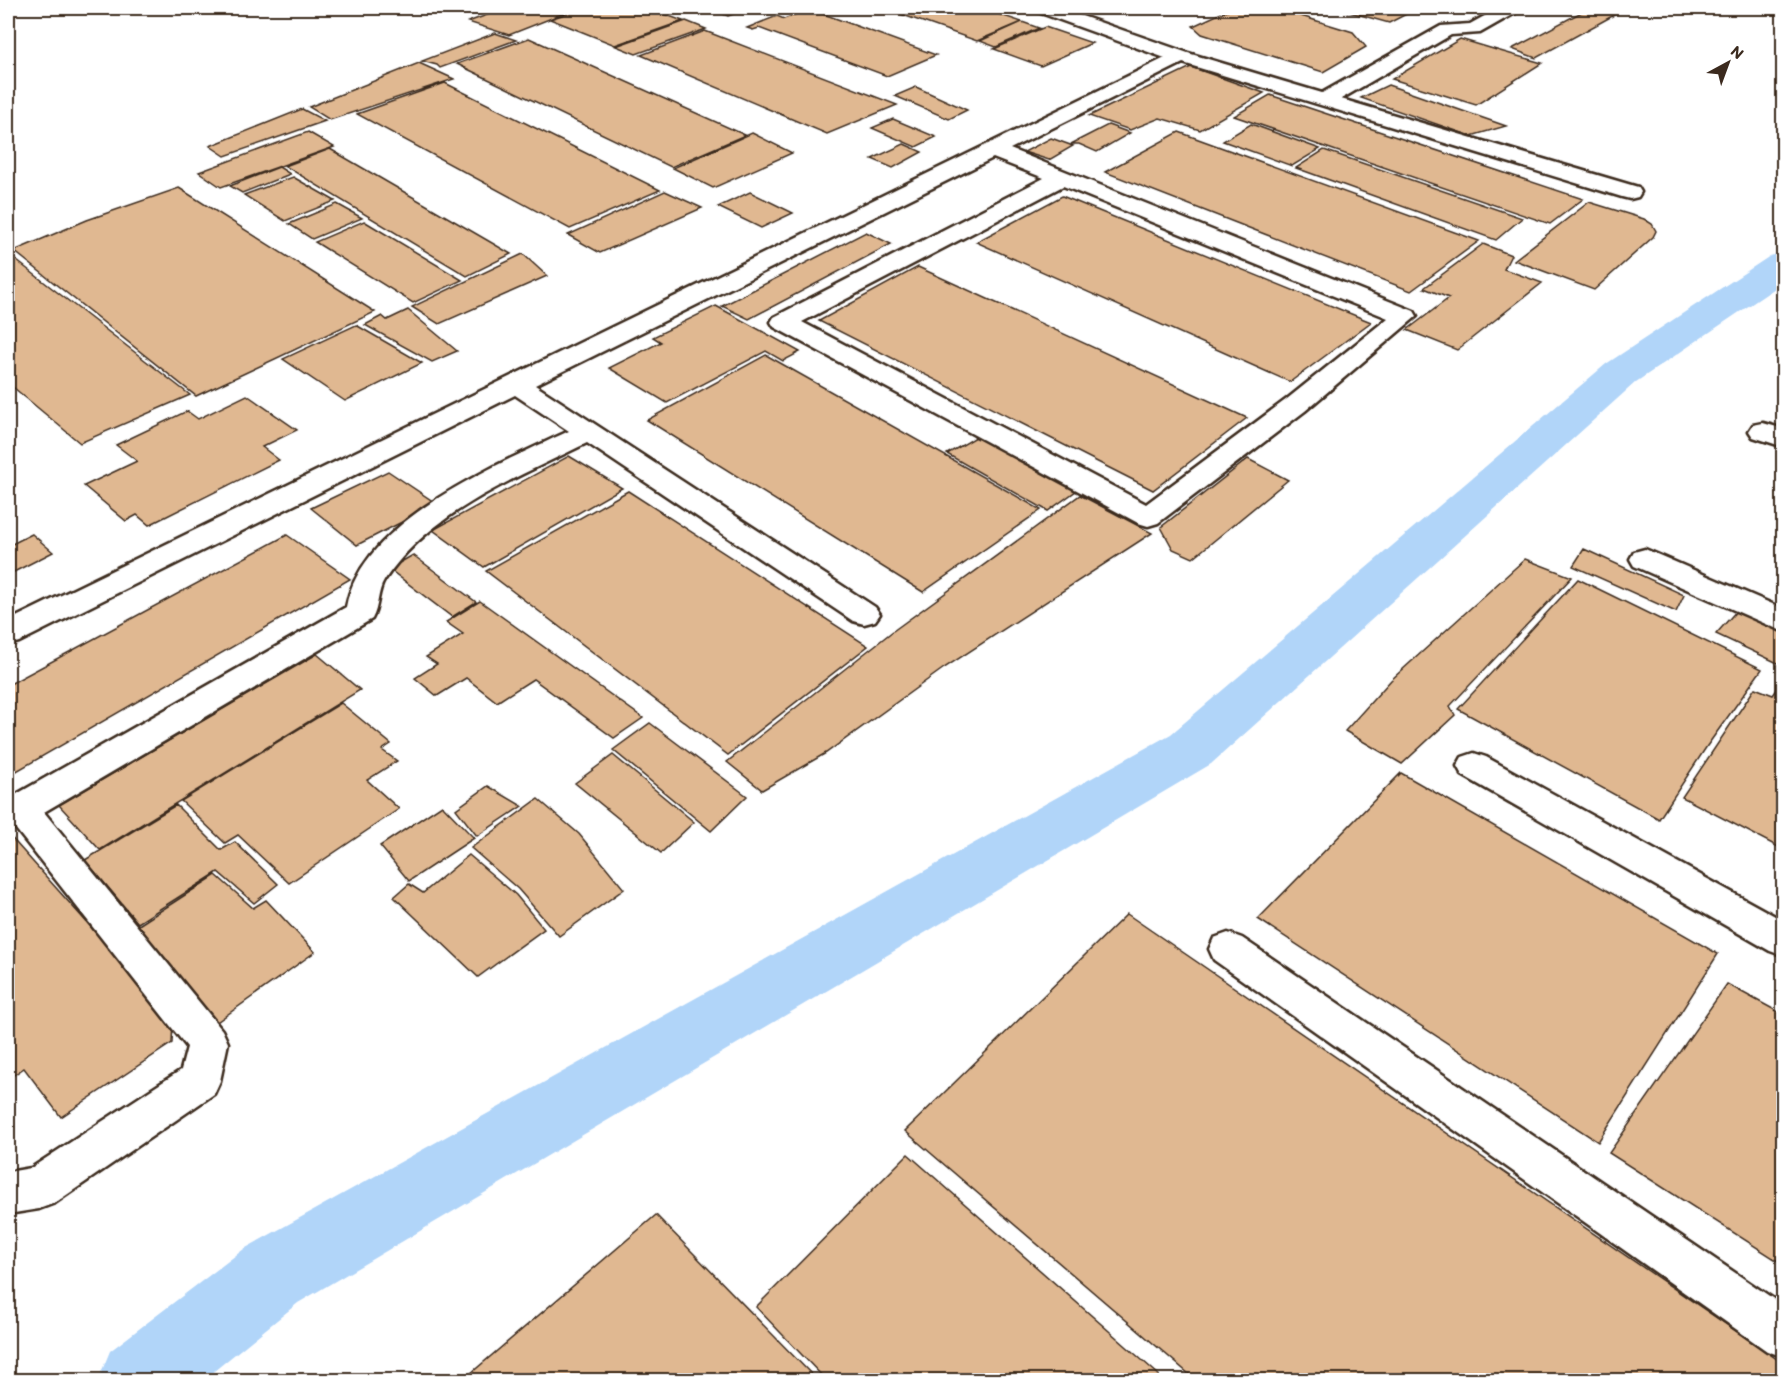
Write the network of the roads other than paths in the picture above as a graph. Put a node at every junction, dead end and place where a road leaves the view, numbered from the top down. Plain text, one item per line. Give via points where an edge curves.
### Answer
1 (1044, 8) edge
2 (1510, 8) edge
3 (1181, 57) junction
4 (1325, 100) junction
5 (998, 152) dead end
6 (1061, 178) junction
7 (1630, 192) dead end
8 (516, 384) junction
9 (588, 432) junction
10 (1645, 560) dead end
11 (864, 614) dead end
12 (1784, 622) edge
13 (8, 634) edge
14 (1474, 766) dead end
15 (1784, 940) edge
16 (1228, 949) dead end
17 (8, 1193) edge
18 (1784, 1335) edge

1 - 3 street
2 - 4 street via 1474,29 1447,30
3 - 4 street
3 - 8 street
4 - 7 street
5 - 6 street
6 - 6 street via 1349,294 1405,316 1148,517 783,322
8 - 9 street
8 - 13 street
9 - 11 street
9 - 17 street via 466,493 400,541 368,582 361,612 21,809 208,1042 199,1081 39,1188
10 - 12 street
14 - 15 street
16 - 18 street

